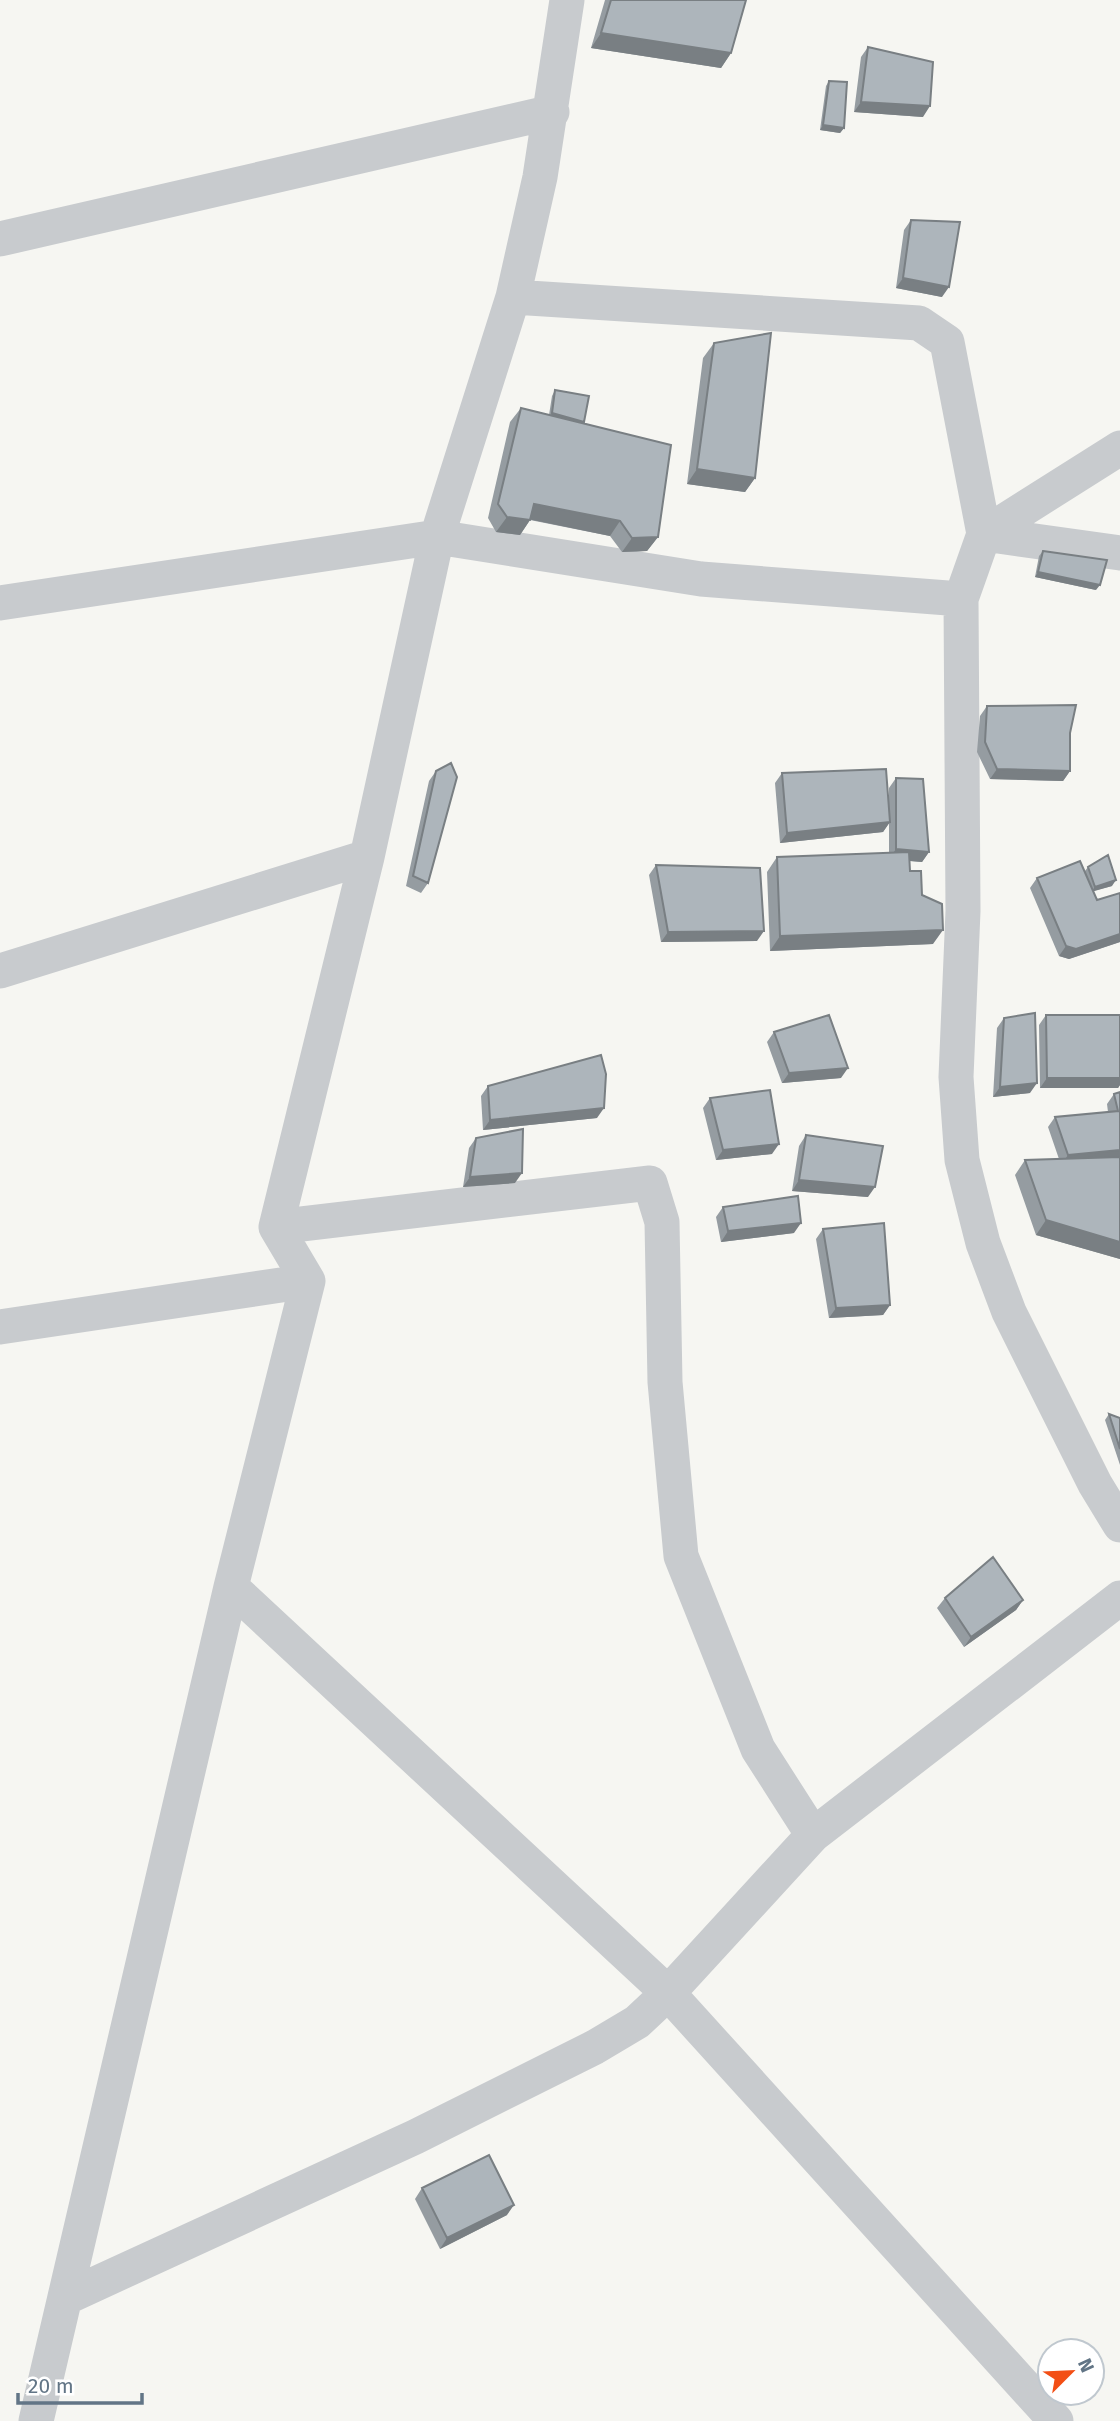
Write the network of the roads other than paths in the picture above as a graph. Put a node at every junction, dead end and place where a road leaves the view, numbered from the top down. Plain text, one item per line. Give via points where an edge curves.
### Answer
1 (567, 0) edge
2 (552, 112) junction
3 (0, 239) edge
4 (513, 297) junction
5 (1120, 448) edge
6 (984, 534) junction
7 (437, 537) junction
8 (1120, 553) edge
9 (961, 599) junction
10 (0, 603) edge
11 (368, 857) junction
12 (0, 971) edge
13 (276, 1227) junction
14 (308, 1281) junction
15 (0, 1327) edge
16 (1120, 1525) edge
17 (231, 1587) junction
18 (1120, 1598) edge
19 (813, 1835) junction
20 (668, 1993) junction
21 (65, 2298) junction
22 (36, 2421) edge
23 (1056, 2421) edge

1 - 2 street
2 - 3 street
2 - 4 street
4 - 6 street via 919,323 947,342
4 - 7 street
5 - 6 street
6 - 8 street
6 - 9 street
7 - 9 street via 701,579
7 - 10 street
7 - 11 street
9 - 16 street via 963,911 956,1077 962,1160 983,1243 1009,1312
11 - 12 street
11 - 13 street
13 - 14 street
13 - 19 street via 650,1183 662,1222 665,1382 681,1556 758,1749
14 - 15 street
14 - 17 street
17 - 20 street
17 - 21 street
18 - 19 street
19 - 20 street
20 - 21 street via 637,2022 595,2047 415,2137
20 - 23 street
21 - 22 street

